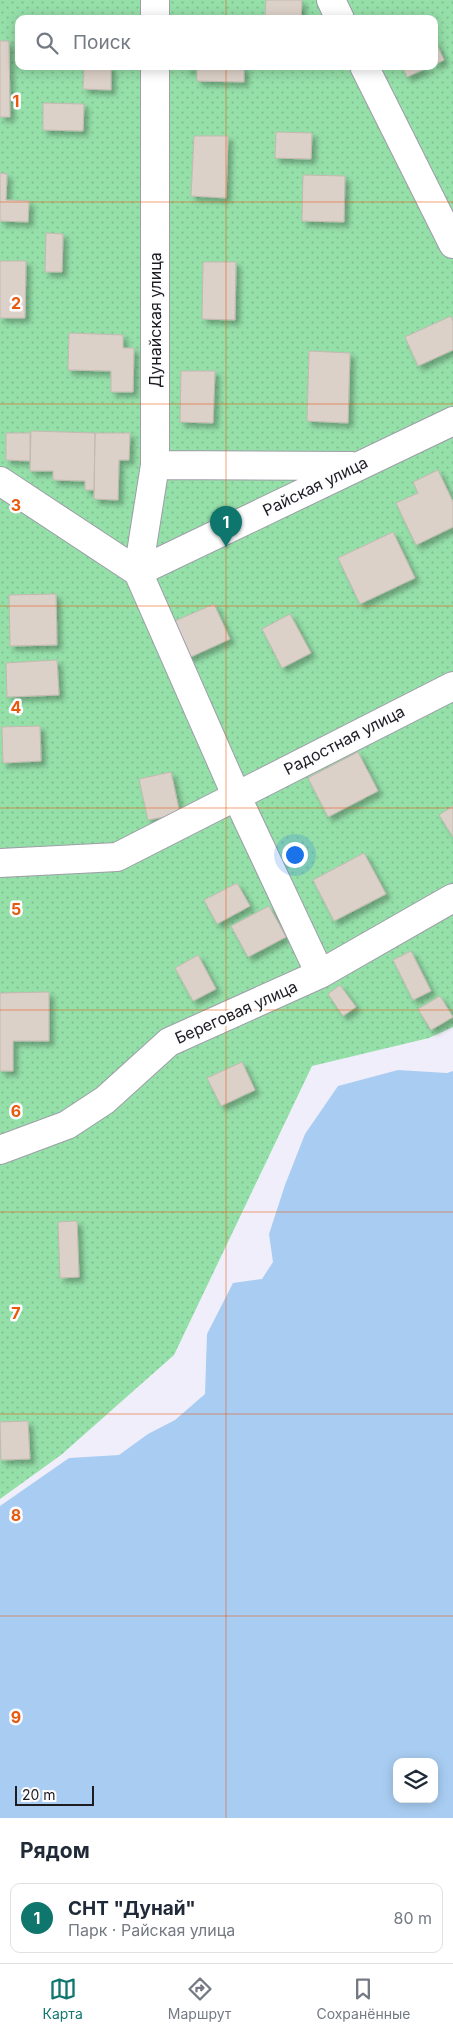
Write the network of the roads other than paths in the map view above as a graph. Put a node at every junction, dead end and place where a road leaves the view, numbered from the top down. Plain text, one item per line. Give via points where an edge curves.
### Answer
1 (155, 0) edge
2 (331, 0) edge
3 (155, 15) edge
4 (338, 15) edge
5 (155, 70) edge
6 (366, 70) edge
7 (453, 244) edge
8 (453, 421) edge
9 (155, 465) junction
10 (357, 466) junction
11 (0, 480) edge
12 (138, 572) junction
13 (453, 686) edge
14 (236, 795) junction
15 (0, 863) edge
16 (453, 898) edge
17 (320, 974) junction
18 (0, 1150) edge

1 - 3 street
2 - 4 street
5 - 9 street, Дунайская улица
6 - 7 street
8 - 10 street, Райская улица
9 - 10 street
9 - 12 street, Дунайская улица
10 - 12 street, Райская улица
11 - 12 street
12 - 14 street
13 - 14 street, Радостная улица
14 - 15 street, Радостная улица via 117,857
14 - 17 street
16 - 17 street, Береговая улица
17 - 18 street, Береговая улица via 169,1042 105,1100 67,1125

